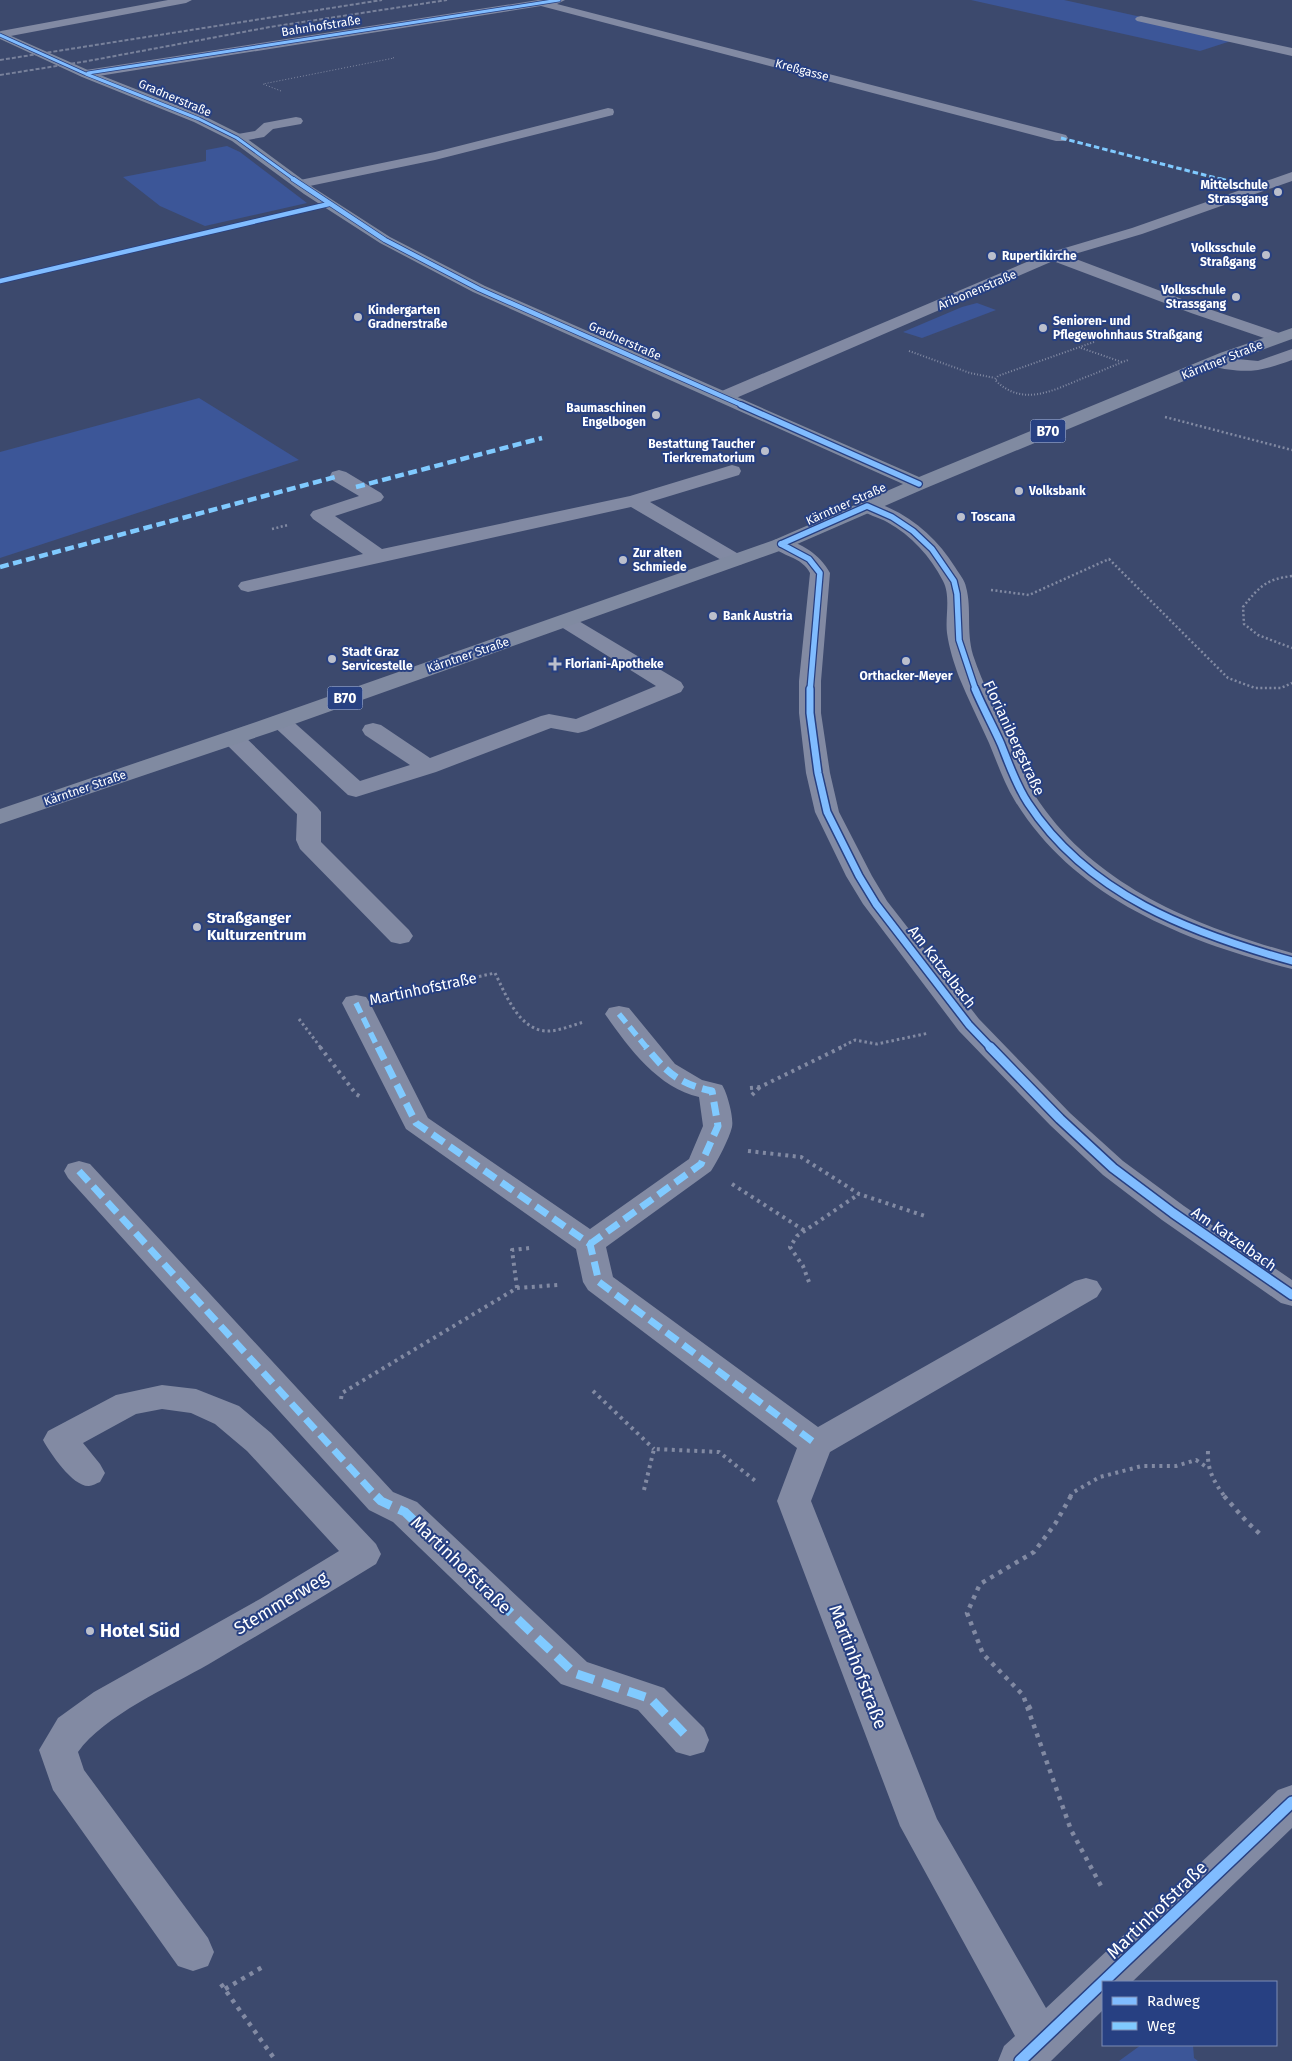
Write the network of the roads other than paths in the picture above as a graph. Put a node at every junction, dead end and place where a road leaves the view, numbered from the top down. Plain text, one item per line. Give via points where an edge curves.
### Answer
1 (186, 0) edge
2 (559, 0) edge
3 (542, 3) junction
4 (1140, 19) dead end
5 (1, 35) edge
6 (1292, 52) edge
7 (86, 74) junction
8 (608, 112) dead end
9 (296, 121) dead end
10 (237, 138) junction
11 (1062, 138) dead end
12 (1292, 176) edge
13 (300, 184) junction
14 (1053, 256) junction
15 (1286, 335) edge
16 (1292, 354) edge
17 (1216, 362) junction
18 (723, 397) junction
19 (732, 472) dead end
20 (339, 476) dead end
21 (919, 484) junction
22 (634, 501) junction
23 (867, 506) junction
24 (781, 544) junction
25 (379, 556) junction
26 (735, 560) junction
27 (248, 586) dead end
28 (565, 621) junction
29 (280, 722) junction
30 (373, 730) dead end
31 (232, 738) junction
32 (428, 766) junction
33 (0, 817) edge
34 (400, 936) dead end
35 (1292, 960) edge
36 (356, 1003) road end
37 (619, 1014) road end
38 (79, 1172) dead end
39 (590, 1244) junction
40 (1086, 1288) dead end
41 (1292, 1296) edge
42 (816, 1444) junction
43 (88, 1472) dead end
44 (690, 1740) dead end
45 (1292, 1802) edge
46 (193, 1952) road end
47 (1104, 1981) edge
48 (1102, 1983) edge
49 (1031, 2051) edge

1 - 5 street
2 - 3 street, Bahnhofstraße
3 - 7 street, Bahnhofstraße
3 - 11 street, Kreßgasse
4 - 6 street
5 - 7 main road, Gradnerstraße
7 - 10 main road, Gradnerstraße
8 - 13 street via 435,156
9 - 10 street via 269,126 259,134
10 - 13 main road, Gradnerstraße
12 - 14 street, Aribonenstraße via 1138,231
13 - 18 main road, Gradnerstraße via 384,240 480,288
14 - 15 street via 1197,310
14 - 18 street, Aribonenstraße
15 - 17 main road, Kärntner Straße / B70
16 - 17 street via 1260,366
17 - 21 main road, Kärntner Straße / B70
18 - 21 main road, Gradnerstraße
19 - 22 street
20 - 25 street via 374,497 320,515
21 - 23 main road, Kärntner Straße / B70
22 - 25 street
22 - 26 street
23 - 24 main road, Kärntner Straße / B70
23 - 35 street, Florianibergstraße via 898,519 928,543 956,585 959,640 980,700 1032,809 1057,839 1101,880 1132,902 1249,950
24 - 26 main road, Kärntner Straße / B70
24 - 41 street, Am Katzelbach via 809,559 817,565 820,573 810,681 818,773 827,812 876,904 969,1025 1060,1119 1113,1168
25 - 27 street
26 - 28 main road, Kärntner Straße / B70
28 - 29 main road, Kärntner Straße / B70
28 - 32 street via 673,687 578,726 549,721
29 - 31 main road, Kärntner Straße / B70
29 - 32 street via 356,790
30 - 32 street
31 - 33 main road, Kärntner Straße / B70
31 - 34 street via 309,812 310,824 306,834 310,844
36 - 39 street, Martinhofstraße via 416,1123
37 - 39 street via 665,1070 693,1086 712,1091 718,1126 701,1164
38 - 44 street, Martinhofstraße via 381,1500 405,1512 574,1673 651,1699
39 - 42 street via 599,1282
40 - 42 street
42 - 49 street, Martinhofstraße via 794,1500 920,1826
43 - 46 street, Stemmerweg via 60,1440 128,1404 162,1396 196,1401 226,1414 259,1442 363,1554 108,1703 72,1730 58,1750 67,1778
45 - 47 street, Martinhofstraße
48 - 49 street, Martinhofstraße

